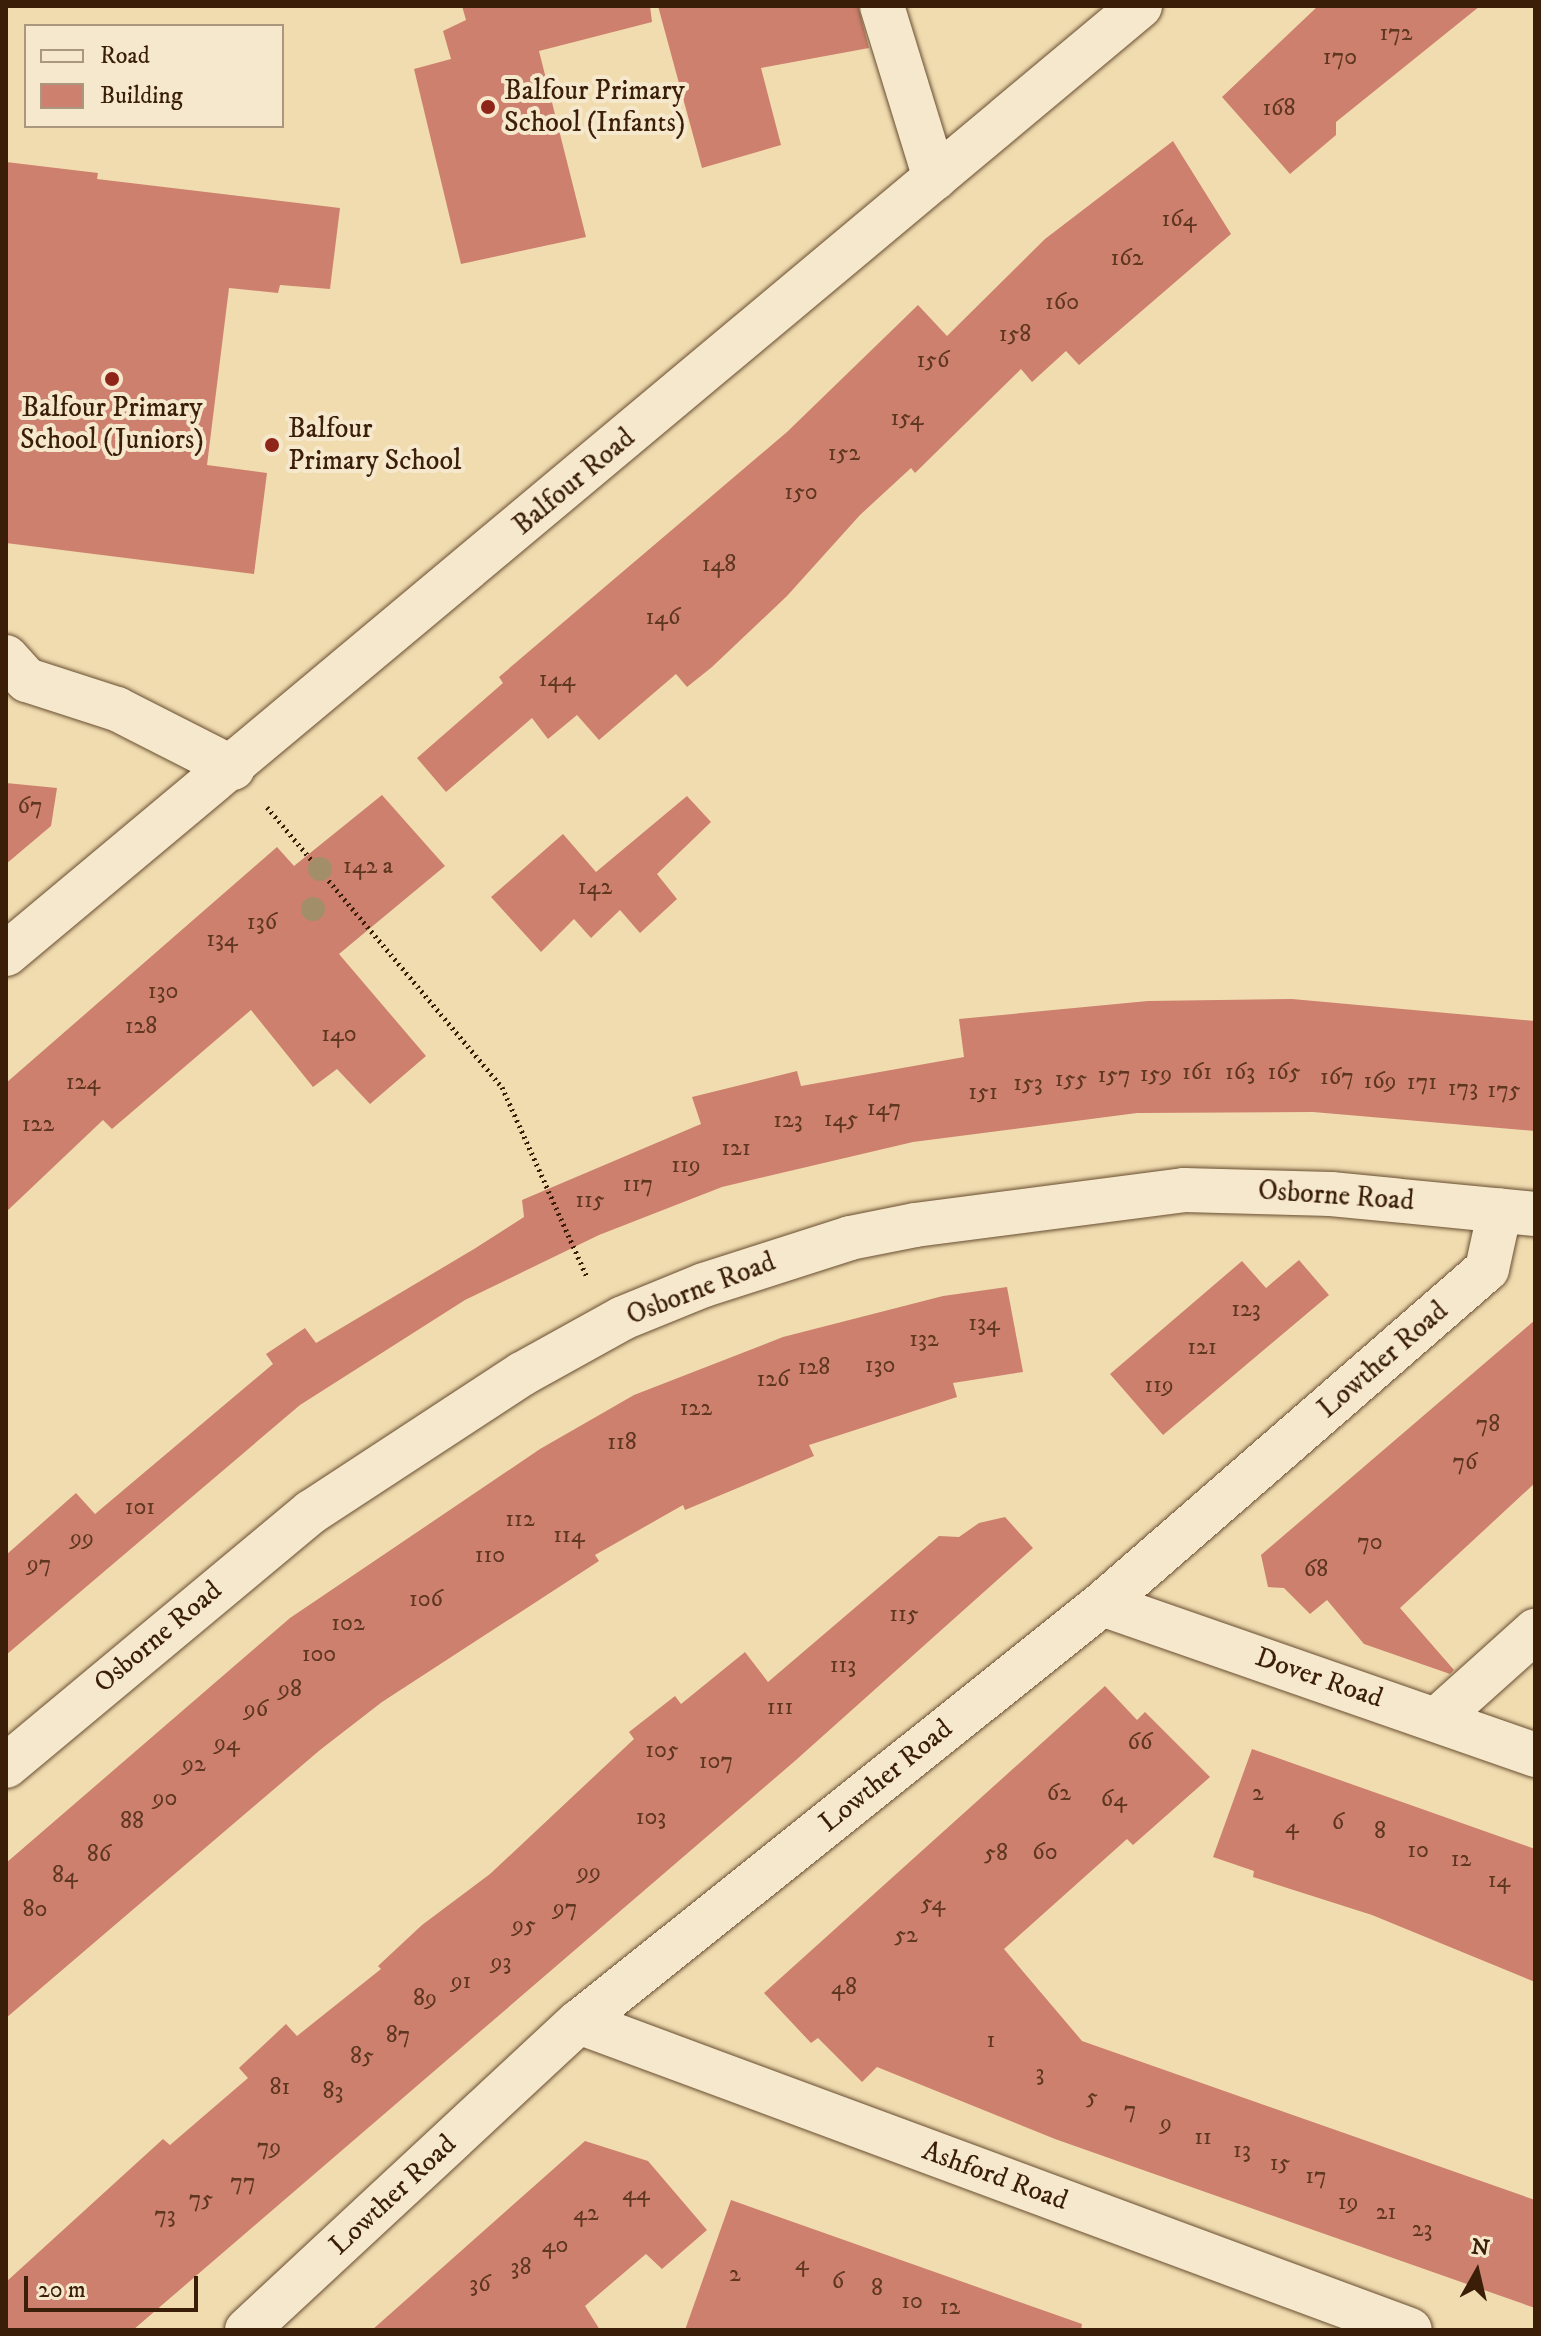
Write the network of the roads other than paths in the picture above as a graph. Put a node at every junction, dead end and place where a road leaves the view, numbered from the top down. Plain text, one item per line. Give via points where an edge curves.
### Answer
1 (882, 6) edge
2 (1140, 6) edge
3 (935, 178) junction
4 (6, 657) edge
5 (233, 768) junction
6 (6, 954) edge
7 (1518, 1212) edge
8 (1102, 1604) junction
9 (1535, 1631) edge
10 (1437, 1719) junction
11 (1535, 1755) edge
12 (6, 1766) edge
13 (579, 2022) junction
14 (247, 2330) edge
15 (1410, 2330) edge

1 - 3 street
2 - 3 street, Balfour Road
3 - 5 street, Balfour Road
4 - 5 street via 27,680 117,709
5 - 6 street, Balfour Road
7 - 8 street, Lowther Road via 1487,1269
7 - 12 street, Osborne Road via 1261,1189 1184,1190 850,1238 704,1285 610,1325 510,1381 311,1512
8 - 10 street, Dover Road
8 - 13 street, Lowther Road
9 - 10 street
10 - 11 street, Dover Road
13 - 14 street, Lowther Road
13 - 15 street, Ashford Road

